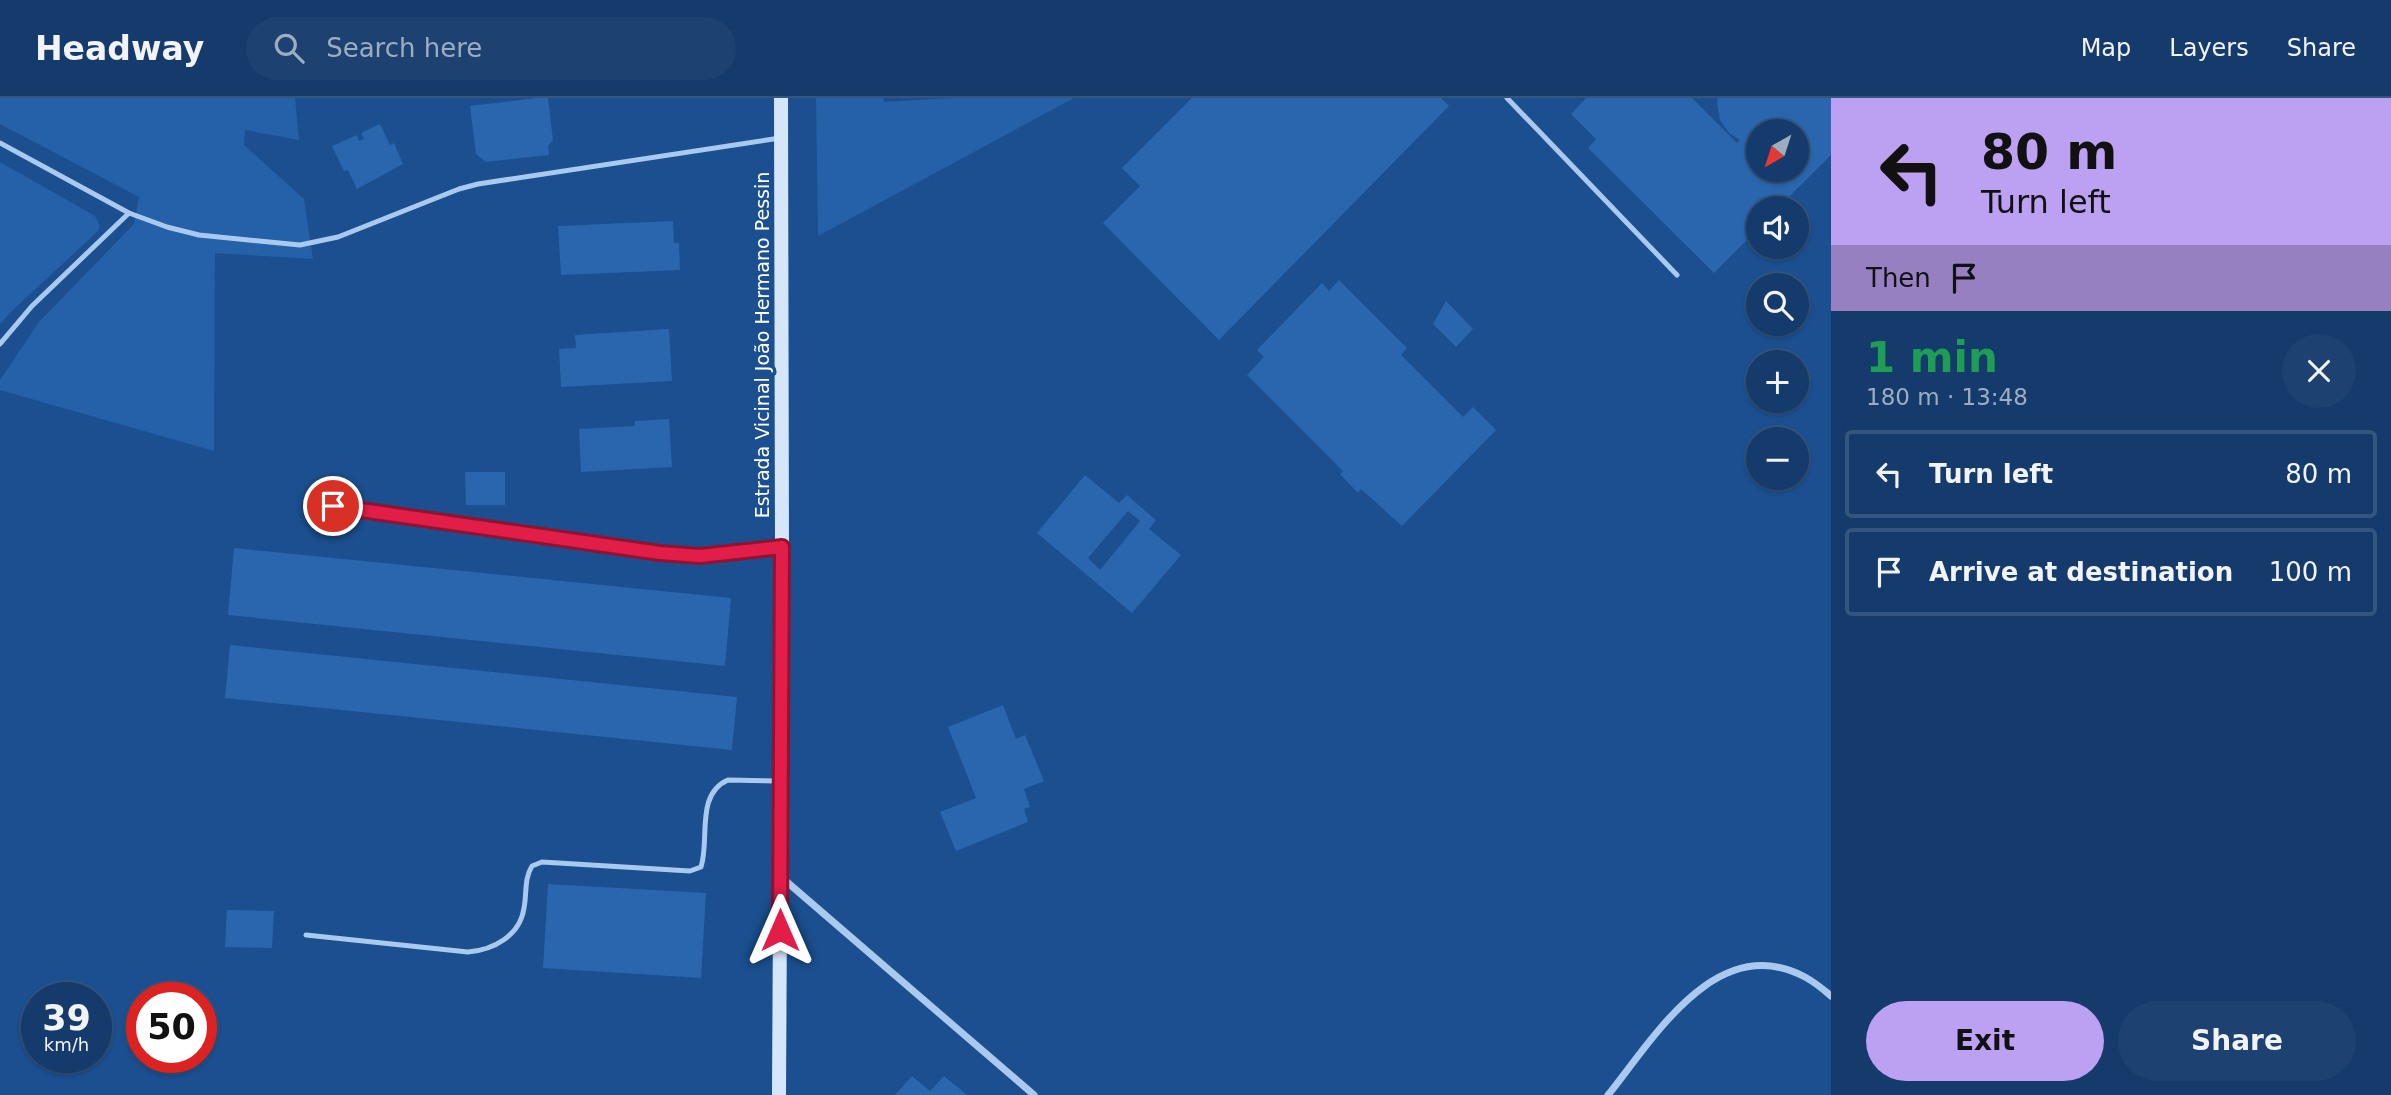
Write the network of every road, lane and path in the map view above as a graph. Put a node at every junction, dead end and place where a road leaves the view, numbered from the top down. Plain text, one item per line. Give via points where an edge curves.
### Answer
1 (781, 98) edge
2 (1507, 98) edge
3 (780, 138) junction
4 (0, 143) edge
5 (128, 213) junction
6 (1677, 275) dead end
7 (0, 344) edge
8 (333, 506) dead end
9 (782, 547) junction
10 (780, 781) junction
11 (780, 876) junction
12 (306, 935) dead end
13 (1831, 996) edge
14 (779, 1095) edge
15 (1034, 1095) edge
16 (1608, 1095) edge

1 - 3 main road, Estrada Vicinal João Hermano Pessin
2 - 6 lane
3 - 5 lane via 478,184 338,237 300,245 199,235
3 - 9 main road, Estrada Vicinal João Hermano Pessin
4 - 5 lane
5 - 7 lane
8 - 9 lane via 660,553 700,556
9 - 10 main road, Estrada Vicinal João Hermano Pessin
10 - 11 main road, Estrada Vicinal João Hermano Pessin
10 - 12 lane via 721,783 707,807 701,867 691,871 542,862 532,866 517,926 486,951
11 - 14 main road, Estrada Vicinal João Hermano Pessin
11 - 15 street
13 - 16 street via 1804,976 1783,970 1764,966 1729,972 1696,991

